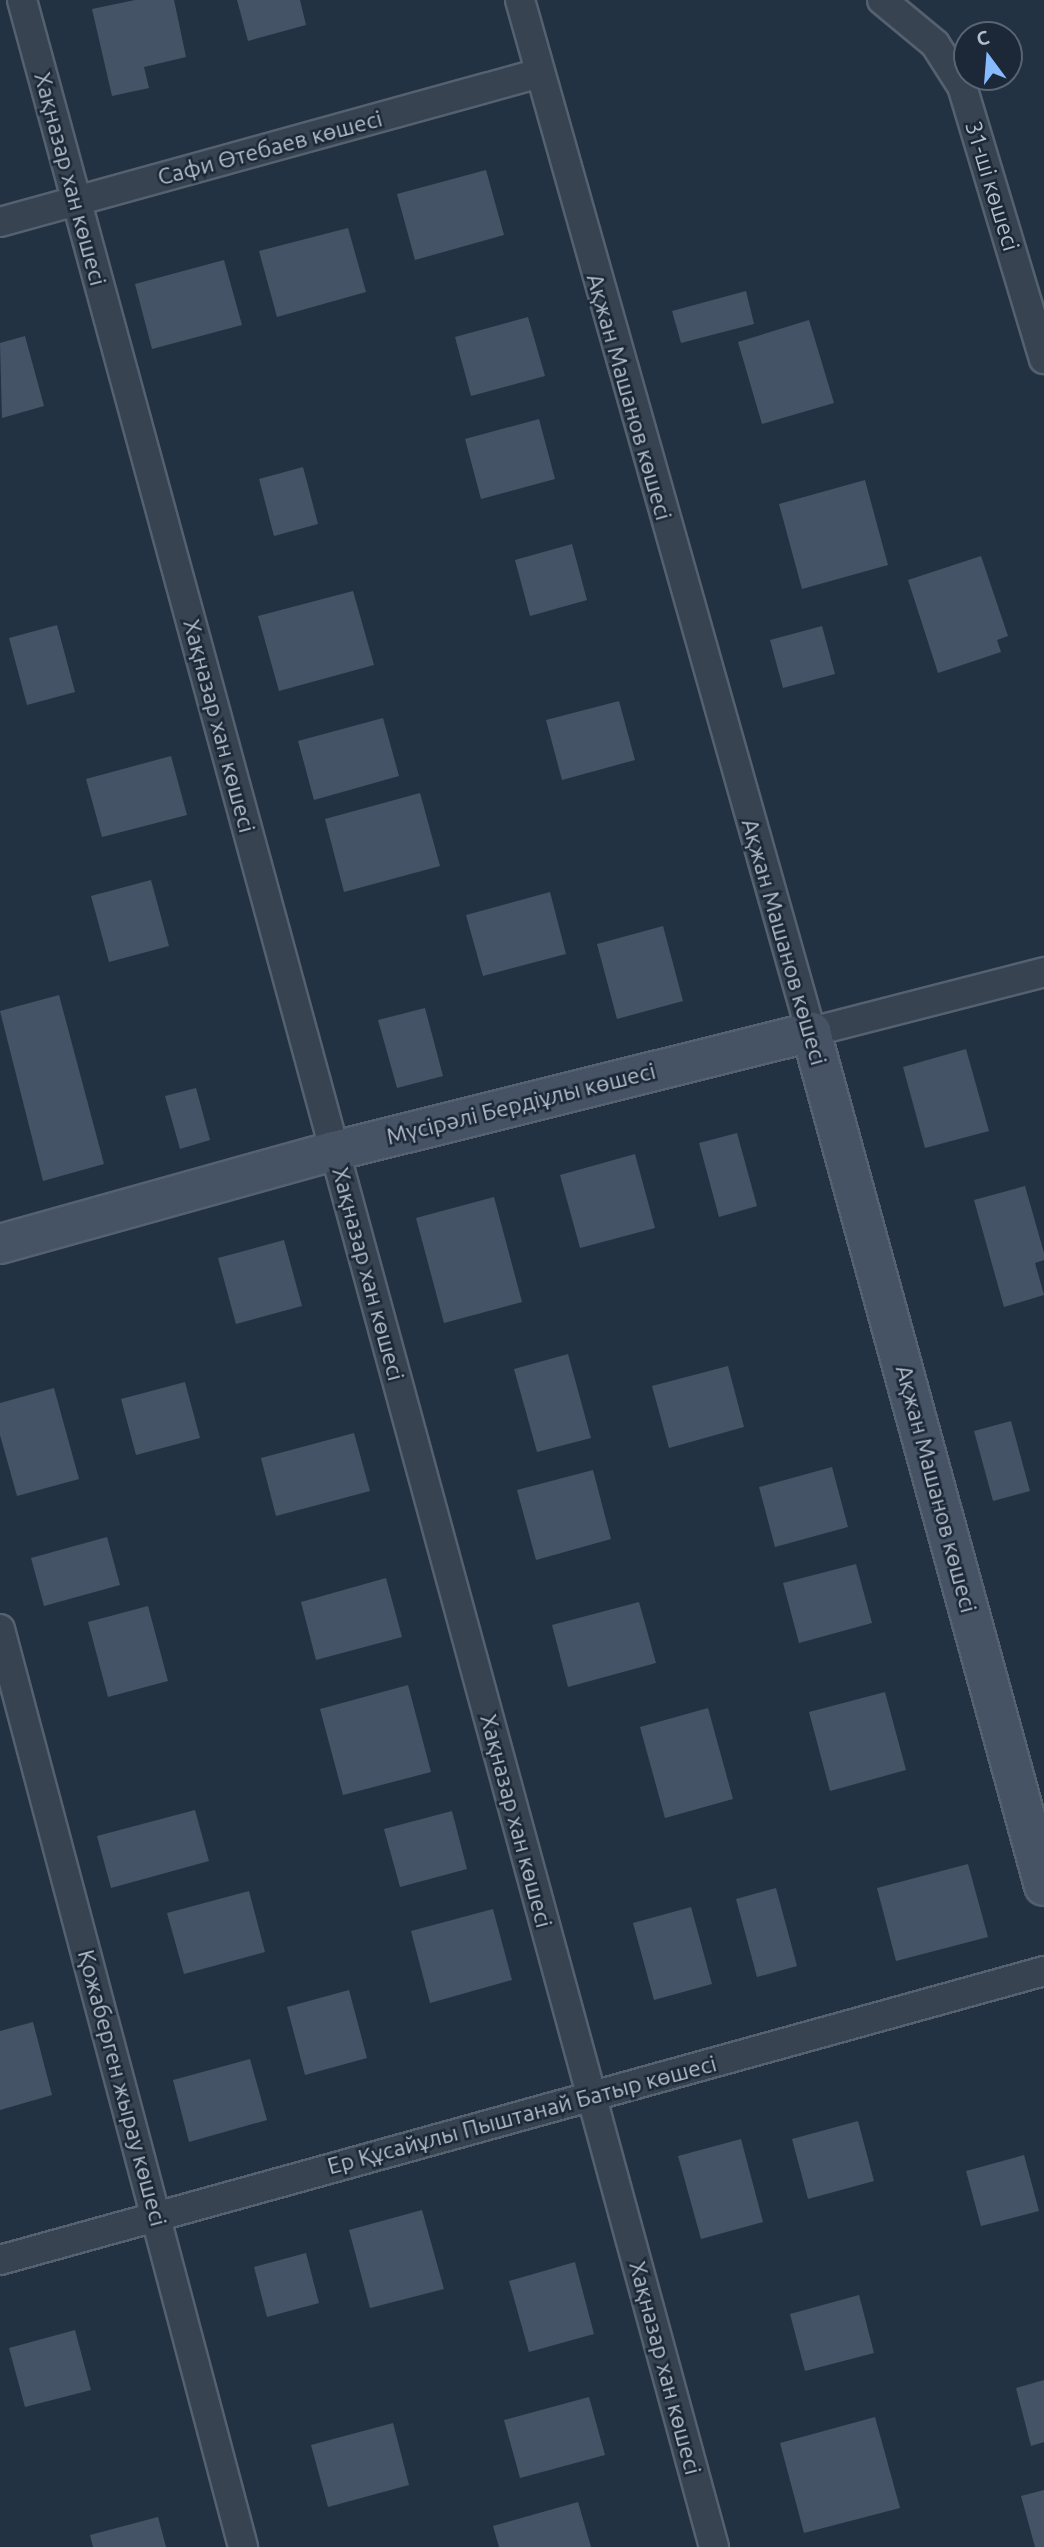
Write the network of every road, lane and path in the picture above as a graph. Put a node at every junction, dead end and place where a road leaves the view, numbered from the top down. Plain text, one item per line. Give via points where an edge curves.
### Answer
1 (22, 0) edge
2 (520, 0) edge
3 (882, 0) edge
4 (540, 73) junction
5 (76, 201) junction
6 (0, 222) edge
7 (1044, 359) edge
8 (1044, 972) edge
9 (811, 1032) junction
10 (334, 1151) junction
11 (0, 1244) edge
12 (0, 1629) edge
13 (1044, 1886) edge
14 (1044, 1971) edge
15 (591, 2096) junction
16 (156, 2217) junction
17 (0, 2260) edge
18 (243, 2547) edge
19 (714, 2547) edge

1 - 5 street, Хақназар хан көшесі
2 - 4 street, Ақжан Машанов көшесі
3 - 7 street, 31-ші көшесі via 935,44 962,86
4 - 5 street, Сафи Өтебаев көшесі
4 - 9 street, Ақжан Машанов көшесі
5 - 6 street, Сафи Өтебаев көшесі
5 - 10 street, Хақназар хан көшесі
8 - 9 street, Мүсірәлі Бердіұлы көшесі
9 - 10 street, Мүсірәлі Бердіұлы көшесі
9 - 13 street, Ақжан Машанов көшесі
10 - 11 street, Мүсірәлі Бердіұлы көшесі
10 - 15 street, Хақназар хан көшесі
12 - 16 street, Қожаберген жырау көшесі
14 - 15 street, Ер Құсайұлы Пыштанай Батыр көшесі
15 - 16 street, Ер Құсайұлы Пыштанай Батыр көшесі
15 - 19 street, Хақназар хан көшесі
16 - 17 street, Ер Құсайұлы Пыштанай Батыр көшесі
16 - 18 street, Қожаберген жырау көшесі

